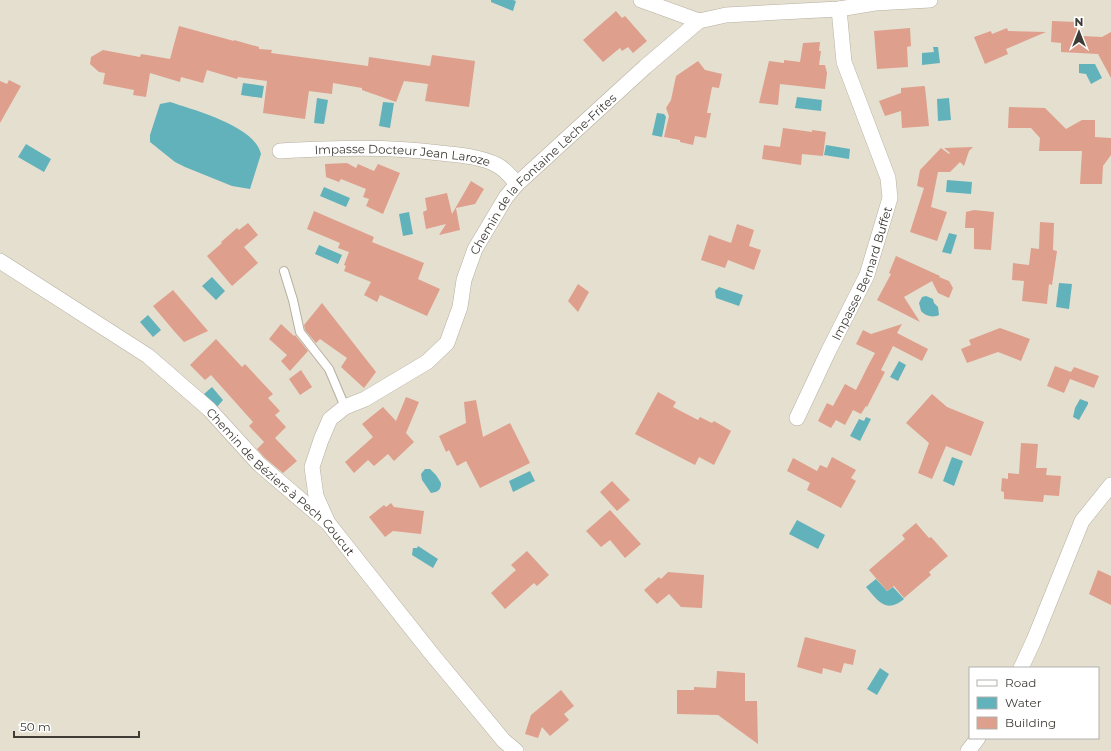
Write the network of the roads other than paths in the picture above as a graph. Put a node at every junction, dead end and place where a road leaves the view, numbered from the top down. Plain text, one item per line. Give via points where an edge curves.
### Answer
1 (641, 0) edge
2 (930, 0) edge
3 (757, 7) edge
4 (839, 9) junction
5 (699, 20) junction
6 (280, 151) dead end
7 (517, 184) junction
8 (0, 261) edge
9 (284, 271) dead end
10 (345, 407) junction
11 (797, 418) dead end
12 (1111, 485) edge
13 (328, 523) junction
14 (1021, 667) edge
15 (977, 739) edge
16 (516, 751) edge
17 (968, 751) edge

1 - 5 street
2 - 4 street via 875,3
3 - 4 street
3 - 5 street
4 - 11 street, Impasse Bernard Buffet via 844,62 888,178 890,198 867,275
5 - 7 street, Chemin de la Fontaine Lèche-Frites
6 - 7 street, Impasse Docteur Jean Laroze via 389,148 470,156 497,166
7 - 10 street, Chemin de la Fontaine Lèche-Frites via 506,197 475,249 464,280 460,307 447,343 427,362 365,399
8 - 13 street, Chemin de Béziers à Pech Coucut via 148,356 209,408 259,464
9 - 10 lane via 300,332 329,369
10 - 13 street, Chemin de la Fontaine Lèche-Frites via 330,419 312,467 316,496
12 - 14 street via 1082,521
13 - 16 street, Chemin de Béziers à Pech Coucut via 431,653 504,741
15 - 17 street

